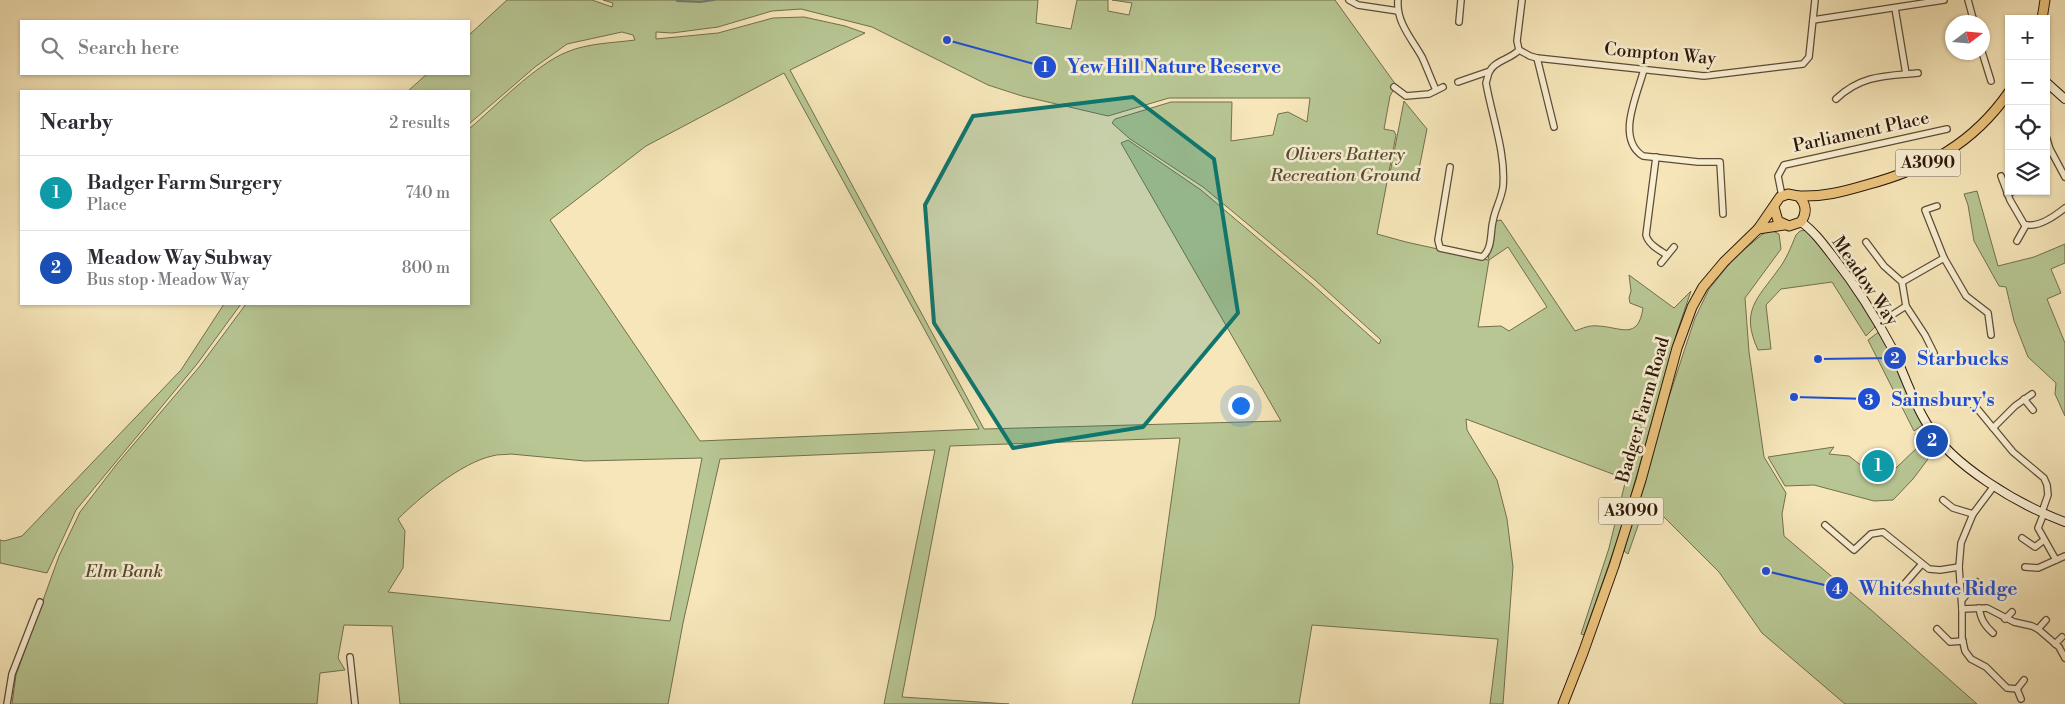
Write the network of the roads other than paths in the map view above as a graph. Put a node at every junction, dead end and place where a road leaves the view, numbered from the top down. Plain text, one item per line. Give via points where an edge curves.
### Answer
1 (1349, 0) edge
2 (1398, 0) edge
3 (1461, 0) edge
4 (1522, 0) edge
5 (1815, 0) edge
6 (1944, 0) edge
7 (1968, 0) edge
8 (2045, 0) edge
9 (1895, 8) junction
10 (1398, 11) junction
11 (1972, 15) edge
12 (2043, 15) edge
13 (1813, 20) junction
14 (1459, 22) dead end
15 (1518, 50) junction
16 (1537, 58) junction
17 (1984, 60) edge
18 (1644, 69) junction
19 (1490, 72) junction
20 (1918, 73) dead end
21 (1906, 74) junction
22 (1990, 81) dead end
23 (1458, 82) dead end
24 (2050, 86) edge
25 (1394, 87) dead end
26 (1443, 88) dead end
27 (1436, 90) junction
28 (2062, 96) edge
29 (2005, 97) edge
30 (1836, 99) dead end
31 (1554, 128) dead end
32 (1947, 129) dead end
33 (2050, 139) edge
34 (2056, 139) dead end
35 (2050, 145) edge
36 (1656, 158) junction
37 (1450, 167) dead end
38 (2001, 176) dead end
39 (2065, 176) edge
40 (2005, 188) edge
41 (2008, 195) edge
42 (1782, 196) junction
43 (1798, 196) junction
44 (1824, 196) junction
45 (1805, 206) junction
46 (1936, 206) dead end
47 (1774, 207) junction
48 (2065, 208) edge
49 (1723, 214) dead end
50 (1801, 222) junction
51 (1784, 225) junction
52 (2026, 225) junction
53 (1758, 229) junction
54 (2017, 241) dead end
55 (1866, 242) dead end
56 (1674, 247) dead end
57 (1667, 255) junction
58 (1944, 258) junction
59 (1661, 263) dead end
60 (1902, 282) junction
61 (1906, 306) junction
62 (1878, 324) junction
63 (1992, 335) dead end
64 (1934, 353) dead end
65 (2032, 394) dead end
66 (2024, 399) junction
67 (1968, 403) dead end
68 (2033, 410) dead end
69 (1994, 428) junction
70 (1994, 486) junction
71 (1943, 500) dead end
72 (2043, 512) junction
73 (1973, 514) junction
74 (2065, 522) edge
75 (1825, 525) dead end
76 (2022, 538) dead end
77 (2044, 540) junction
78 (2065, 556) edge
79 (2056, 560) junction
80 (1921, 565) junction
81 (2025, 567) dead end
82 (1959, 568) junction
83 (1977, 582) dead end
84 (1900, 589) dead end
85 (1962, 600) junction
86 (40, 602) dead end
87 (1979, 608) junction
88 (1962, 609) junction
89 (2012, 612) dead end
90 (2006, 619) junction
91 (2046, 620) dead end
92 (1937, 629) dead end
93 (2038, 629) junction
94 (1993, 633) dead end
95 (2062, 637) dead end
96 (1963, 642) junction
97 (2055, 644) junction
98 (2065, 656) edge
99 (350, 657) dead end
100 (2024, 680) dead end
101 (2017, 689) junction
102 (2021, 699) dead end
103 (7, 704) edge
104 (355, 704) edge
105 (1563, 704) edge

1 - 10 street via 1358,5
2 - 10 street
3 - 14 street
4 - 15 street
5 - 13 street, Compton Way
6 - 9 street
7 - 11 street
8 - 12 main road
9 - 13 street
9 - 21 street
10 - 27 street
13 - 18 street, Compton Way via 1809,57 1804,64 1704,76
15 - 16 street, Compton Way
15 - 19 street via 1492,67
16 - 18 street, Compton Way
16 - 31 street
17 - 22 street
18 - 36 street via 1631,115 1630,142 1643,156
19 - 23 street
19 - 37 street via 1486,84 1503,171 1503,188 1489,248 1482,257 1440,248 1438,240
20 - 21 street
21 - 30 street via 1866,79 1848,87
24 - 28 street
25 - 27 street via 1406,96 1424,96
26 - 27 street
29 - 44 main road, A3090 via 1987,119 1944,155 1894,178
32 - 42 street, Parliament Place via 1784,165 1778,176
33 - 34 street
35 - 39 street
36 - 49 street via 1720,162
36 - 57 street via 1646,235
38 - 40 street
41 - 52 street
42 - 43 main road
42 - 47 main road
43 - 44 main road, A3090
43 - 45 main road
44 - 45 main road, A3090
45 - 50 main road
46 - 58 street via 1925,210
47 - 51 main road via 1778,221
47 - 53 main road, Badger Farm Road / A3090
48 - 52 street via 2048,220
50 - 51 main road
50 - 62 street, Meadow Way via 1815,234 1850,278
51 - 53 main road
52 - 54 street
53 - 105 main road, Badger Farm Road / A3090 via 1715,272 1692,307 1677,348 1614,566
55 - 60 street via 1884,266
56 - 57 street
57 - 59 street
58 - 60 street
58 - 63 street via 1966,296 1988,313
60 - 61 street
61 - 62 street
61 - 64 street
62 - 70 street, Meadow Way via 1920,412 1939,441
65 - 66 street
66 - 68 street
66 - 69 street
67 - 69 street via 1975,406
69 - 72 street via 2013,452 2044,478 2048,495
70 - 72 street, Meadow Way
70 - 73 street
71 - 73 street via 1953,508
72 - 74 street, Meadow Way
72 - 77 street via 2038,528
73 - 82 street via 1961,543
75 - 80 street via 1856,552 1864,538 1884,532
76 - 77 street via 2035,547
77 - 79 street
78 - 79 street
79 - 81 street via 2038,568
80 - 82 street via 1929,570
80 - 84 street
82 - 85 street
83 - 85 street
85 - 88 street
86 - 103 street via 12,674
87 - 88 street
87 - 90 street via 1995,611
87 - 94 street via 1980,618
88 - 96 street
89 - 90 street
90 - 93 street
91 - 93 street
92 - 96 street via 1950,642
93 - 97 street
95 - 97 street
96 - 101 street via 1971,658 1986,667 2007,688
97 - 98 street
99 - 104 street
100 - 101 street
101 - 102 street

